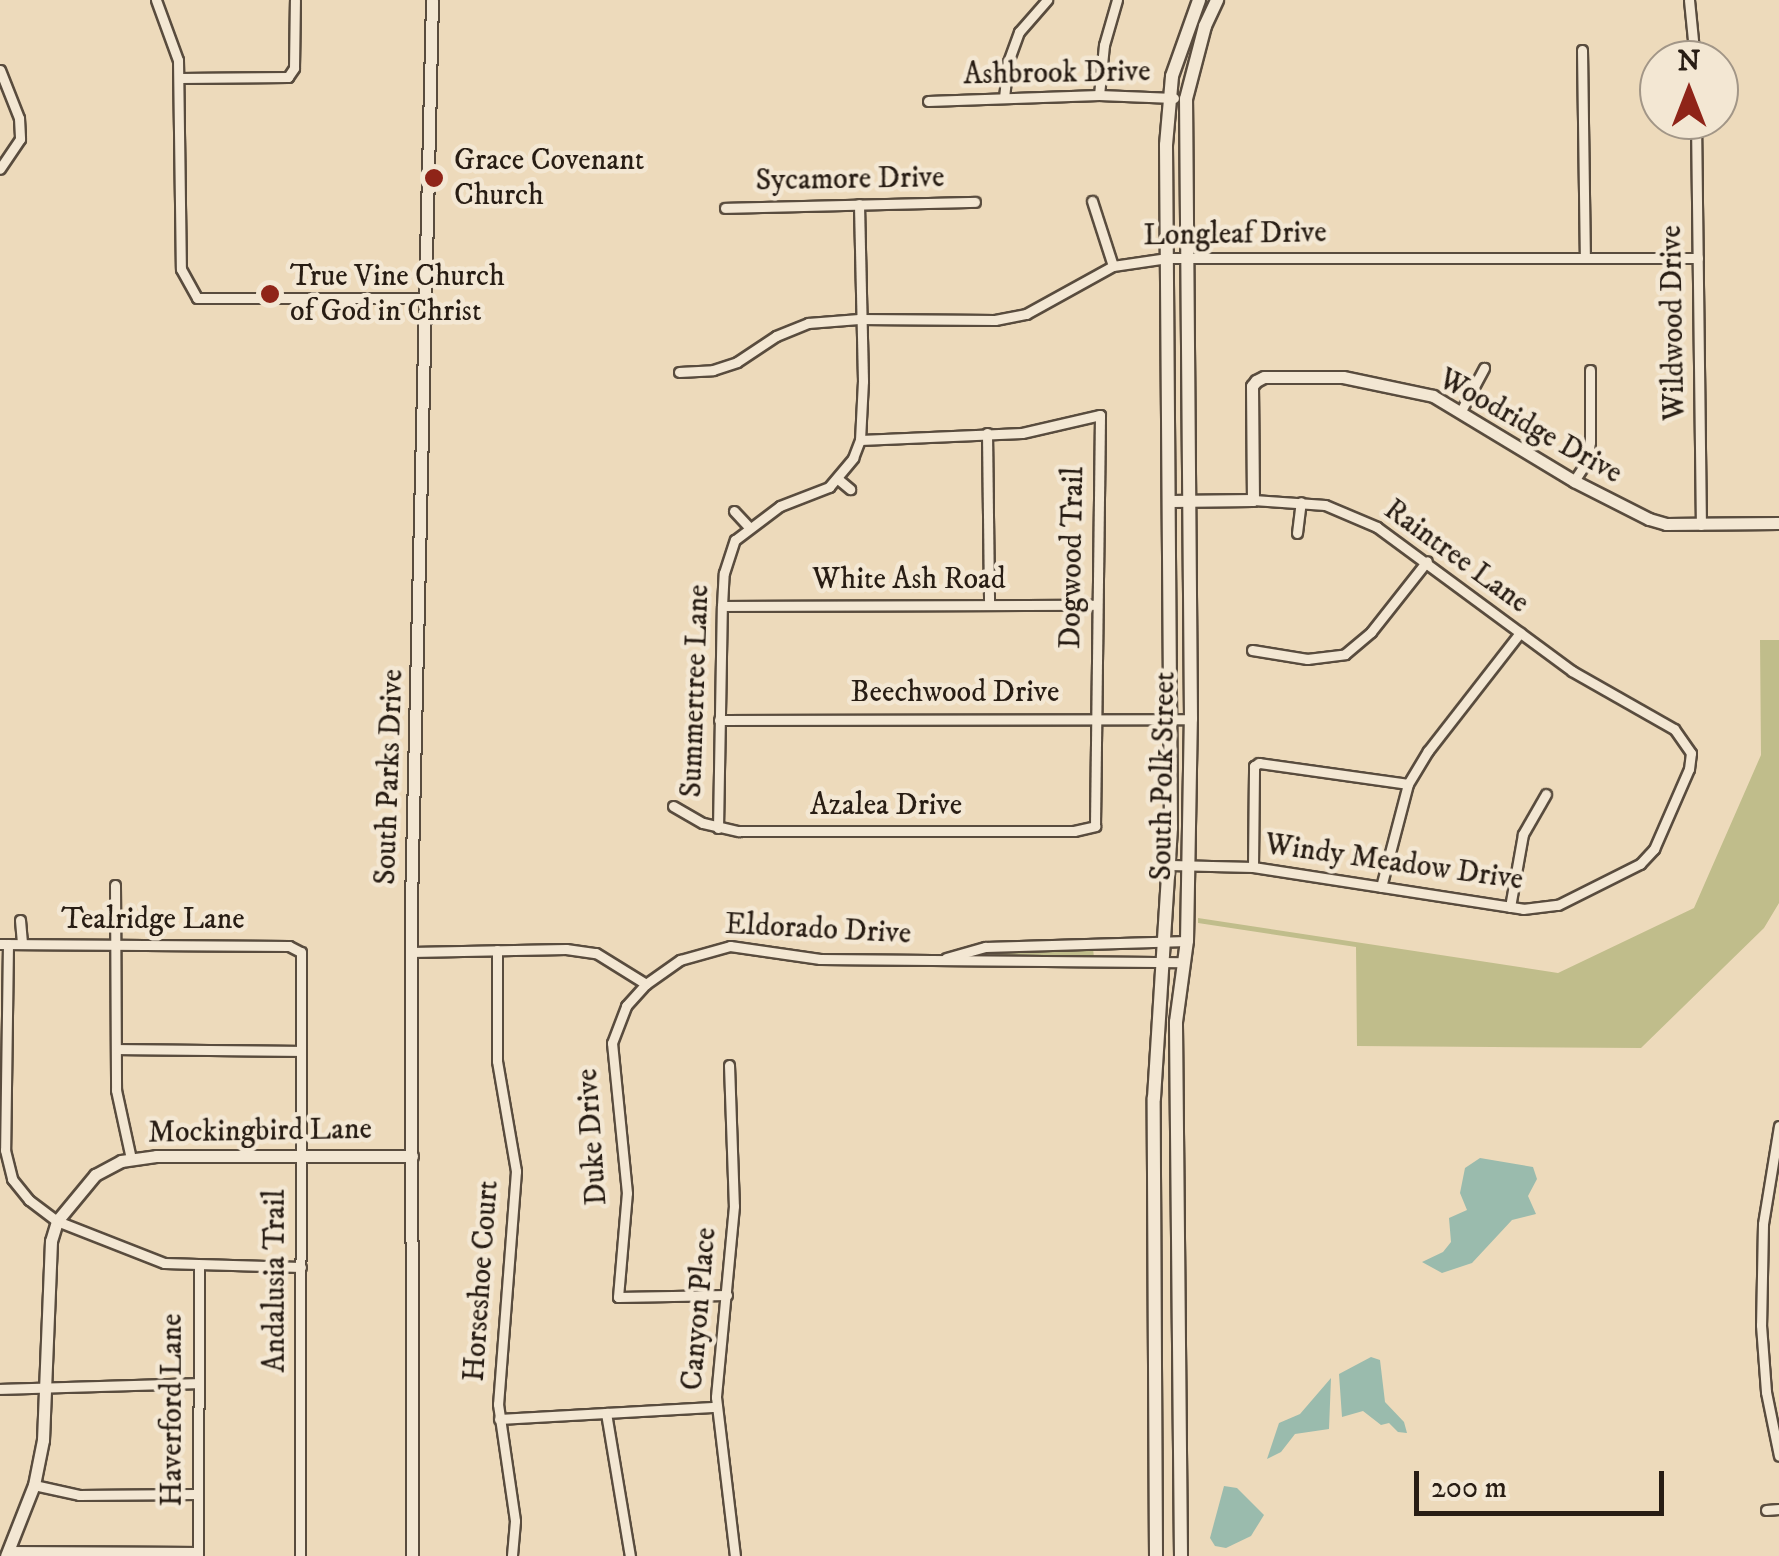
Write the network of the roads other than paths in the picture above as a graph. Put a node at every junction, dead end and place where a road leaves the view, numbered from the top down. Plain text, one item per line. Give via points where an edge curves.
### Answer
1 (156, 0) edge
2 (295, 0) edge
3 (432, 0) edge
4 (1047, 0) edge
5 (1118, 0) edge
6 (1198, 0) edge
7 (1217, 0) edge
8 (1689, 0) edge
9 (1695, 40) edge
10 (1582, 50) dead end
11 (0, 70) edge
12 (180, 78) junction
13 (1099, 95) junction
14 (1004, 98) junction
15 (1168, 98) junction
16 (1186, 99) junction
17 (928, 101) dead end
18 (1696, 140) edge
19 (0, 169) edge
20 (1092, 201) dead end
21 (975, 202) dead end
22 (859, 204) junction
23 (725, 208) dead end
24 (1585, 257) junction
25 (1168, 258) junction
26 (1184, 258) junction
27 (1698, 258) junction
28 (1113, 266) junction
29 (428, 298) junction
30 (859, 319) junction
31 (1484, 368) dead end
32 (1590, 370) dead end
33 (680, 372) dead end
34 (1461, 411) junction
35 (987, 433) junction
36 (860, 440) junction
37 (838, 479) junction
38 (1574, 480) junction
39 (850, 489) dead end
40 (1253, 500) junction
41 (1170, 501) junction
42 (1189, 501) junction
43 (1301, 502) junction
44 (734, 511) dead end
45 (1779, 523) edge
46 (1701, 525) junction
47 (748, 526) junction
48 (1297, 533) dead end
49 (1427, 561) junction
50 (989, 605) junction
51 (1096, 605) junction
52 (722, 606) junction
53 (1520, 633) junction
54 (1252, 650) dead end
55 (1096, 717) junction
56 (1191, 719) junction
57 (719, 720) junction
58 (1170, 720) junction
59 (1684, 738) joint
60 (1408, 784) junction
61 (1546, 794) dead end
62 (673, 806) dead end
63 (1096, 817) joint
64 (718, 828) junction
65 (1170, 864) junction
66 (1189, 866) junction
67 (1253, 867) junction
68 (116, 885) dead end
69 (1382, 887) junction
70 (1510, 907) junction
71 (20, 920) dead end
72 (1164, 940) junction
73 (1187, 942) junction
74 (1102, 943) junction
75 (4, 944) edge
76 (22, 944) junction
77 (116, 944) junction
78 (296, 948) joint
79 (497, 950) junction
80 (411, 952) junction
81 (936, 960) junction
82 (1103, 962) junction
83 (1162, 962) junction
84 (1184, 962) junction
85 (646, 984) junction
86 (117, 1050) junction
87 (301, 1051) junction
88 (3, 1057) edge
89 (729, 1065) dead end
90 (1779, 1126) edge
91 (301, 1155) junction
92 (412, 1156) junction
93 (131, 1159) junction
94 (4, 1162) edge
95 (57, 1221) junction
96 (199, 1265) junction
97 (301, 1267) junction
98 (727, 1295) junction
99 (197, 1383) junction
100 (46, 1388) junction
101 (0, 1389) edge
102 (717, 1407) junction
103 (606, 1413) junction
104 (498, 1419) junction
105 (1779, 1456) edge
106 (34, 1486) junction
107 (197, 1494) junction
108 (1779, 1509) edge
109 (1766, 1510) dead end
110 (7, 1554) edge
111 (198, 1554) edge
112 (300, 1556) edge
113 (412, 1556) edge
114 (512, 1556) edge
115 (630, 1556) edge
116 (734, 1556) edge
117 (1156, 1556) edge
118 (1181, 1556) edge

1 - 12 street
2 - 12 street via 294,68 288,76
3 - 29 street, South Parks Drive
4 - 14 street via 1020,32
5 - 13 street
6 - 15 main road, South Polk Street
7 - 16 main road, South Polk Street
8 - 9 street
10 - 24 street
11 - 19 street via 20,139
12 - 29 street via 181,270 197,298
13 - 14 street, Ashbrook Drive
13 - 15 street, Ashbrook Drive
14 - 17 street, Ashbrook Drive
15 - 16 street, Ashbrook Drive
15 - 25 main road, South Polk Street
16 - 26 main road, South Polk Street
18 - 27 street, Wildwood Drive
20 - 28 street
21 - 22 street, Sycamore Drive
22 - 23 street, Sycamore Drive
22 - 30 street
24 - 26 street, Longleaf Drive
24 - 27 street, Longleaf Drive
25 - 26 street, Longleaf Drive
25 - 28 street, Longleaf Drive
25 - 41 main road, South Polk Street
26 - 42 main road, South Polk Street
27 - 46 street, Wildwood Drive
28 - 30 street, Longleaf Drive via 1047,306 1010,317
29 - 80 street, South Parks Drive
30 - 33 street, Longleaf Drive via 798,326 737,362
30 - 36 street
31 - 34 street
32 - 38 street via 1590,442
34 - 38 street, Woodridge Drive
34 - 40 street, Woodridge Drive via 1380,382 1264,377 1252,386
35 - 36 street
35 - 50 street
35 - 51 street, Dogwood Trail via 1022,433 1100,415
36 - 37 street
37 - 39 street
37 - 47 street
38 - 46 street, Woodridge Drive via 1633,514
40 - 42 street, Raintree Lane
40 - 43 street, Raintree Lane
41 - 42 street, Raintree Lane
41 - 58 main road, South Polk Street
42 - 56 main road, South Polk Street
43 - 48 street
43 - 49 street, Raintree Lane via 1341,510
44 - 47 street
45 - 46 street, Woodridge Drive
47 - 52 street, Summertree Lane via 730,556
49 - 53 street, Raintree Lane
49 - 54 street via 1371,632 1344,654 1307,660
50 - 51 street, White Ash Road
50 - 52 street, White Ash Road
51 - 55 street, Dogwood Trail
52 - 57 street, Summertree Lane
53 - 59 street, Raintree Lane
53 - 60 street
55 - 57 street, Beechwood Drive
55 - 58 street, Beechwood Drive
55 - 63 street, Dogwood Trail
56 - 58 street, Beechwood Drive
56 - 66 main road, South Polk Street
57 - 64 street, Summertree Lane
58 - 65 main road, South Polk Street
59 - 70 street, Windy Meadow Drive via 1691,753 1681,795 1640,864 1558,905
60 - 67 street via 1259,763
60 - 69 street
61 - 70 street via 1523,834
62 - 64 street, Azalea Drive
63 - 64 street, Azalea Drive via 1095,826 1074,831
65 - 66 street, Windy Meadow Drive
65 - 72 main road, South Polk Street
66 - 67 street, Windy Meadow Drive
66 - 73 main road, South Polk Street
67 - 69 street, Windy Meadow Drive
68 - 77 street
69 - 70 street, Windy Meadow Drive
71 - 76 street
72 - 73 street, Eldorado Drive
72 - 74 street, Eldorado Drive
72 - 83 main road, South Polk Street
73 - 84 main road, South Polk Street
74 - 81 street, Eldorado Drive via 986,947
74 - 82 street
75 - 76 street, Tealridge Lane
75 - 88 street
76 - 77 street, Tealridge Lane
77 - 78 street, Tealridge Lane
77 - 86 street
78 - 87 street, Andalusia Trail via 302,957
79 - 80 street
79 - 85 street via 596,953
79 - 104 street, Horseshoe Court via 497,1061 516,1171
80 - 92 street, South Parks Drive
81 - 82 street, Eldorado Drive
81 - 85 street, Eldorado Drive via 820,959 730,946 680,960
82 - 83 street, Eldorado Drive
83 - 84 street, Eldorado Drive
83 - 117 main road, South Polk Street via 1154,1098
84 - 118 main road, South Polk Street via 1176,1022
85 - 98 street, Duke Drive via 626,1006 612,1043 626,1193 618,1297
86 - 87 street
86 - 93 street via 116,1090
87 - 91 street, Andalusia Trail
88 - 94 street
89 - 98 street, Canyon Place via 734,1206
90 - 105 street via 1763,1224 1760,1325
91 - 92 street, Mockingbird Lane
91 - 93 street, Mockingbird Lane
91 - 97 street, Andalusia Trail
92 - 113 street, South Parks Drive
93 - 95 street, Mockingbird Lane via 95,1175
94 - 95 street via 29,1200
95 - 96 street via 164,1262
95 - 100 street, Mockingbird Lane via 47,1267
96 - 97 street
96 - 99 street, Haverford Lane
97 - 112 street, Andalusia Trail
98 - 102 street, Canyon Place
99 - 100 street
99 - 107 street, Haverford Lane
100 - 101 street
100 - 106 street, Mockingbird Lane
102 - 103 street
102 - 116 street, Canyon Place
103 - 104 street
103 - 115 street
104 - 114 street, Horseshoe Court via 515,1521
106 - 107 street via 78,1495
106 - 110 street, Mockingbird Lane
107 - 111 street, Haverford Lane
108 - 109 street
110 - 111 street

